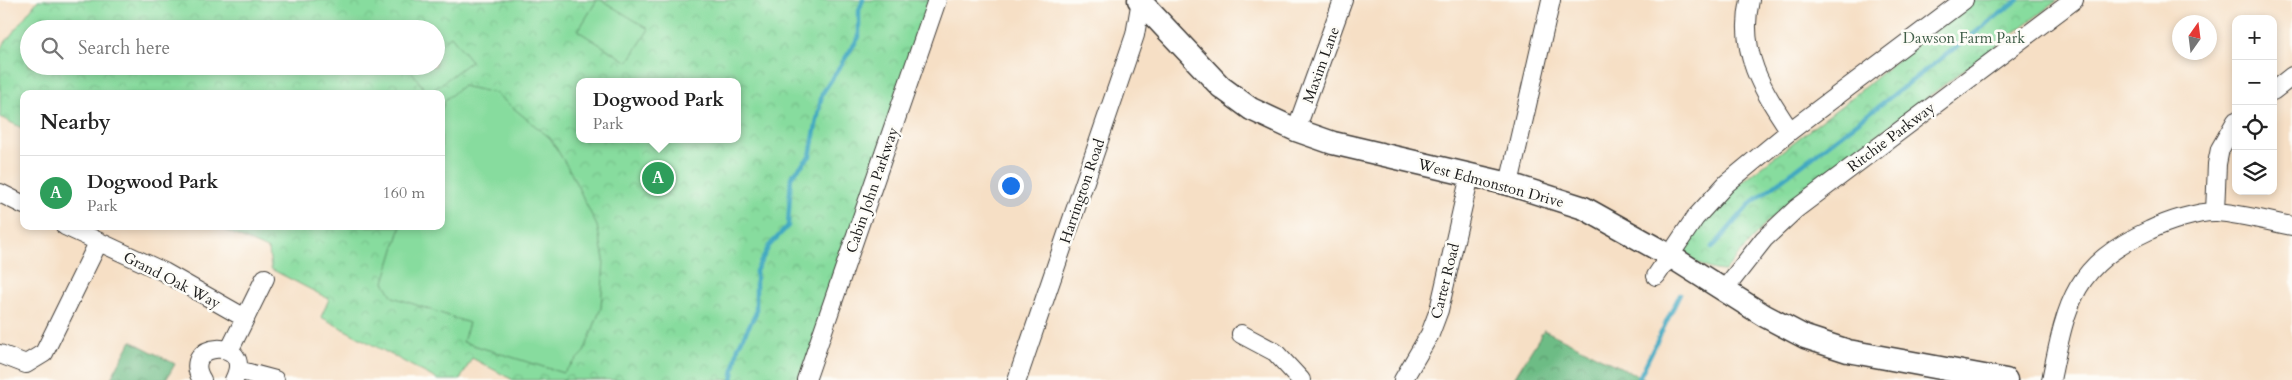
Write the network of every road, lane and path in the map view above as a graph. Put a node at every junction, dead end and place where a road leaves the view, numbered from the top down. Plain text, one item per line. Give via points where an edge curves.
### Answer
1 (937, 0) edge
2 (1344, 0) edge
3 (1551, 0) edge
4 (1750, 0) edge
5 (1964, 0) edge
6 (2074, 0) edge
7 (1140, 1) edge
8 (2292, 76) edge
9 (2277, 87) edge
10 (2232, 128) edge
11 (1296, 130) junction
12 (1790, 131) junction
13 (1470, 176) junction
14 (1509, 184) junction
15 (0, 193) edge
16 (20, 203) edge
17 (2215, 212) junction
18 (2292, 226) edge
19 (73, 230) edge
20 (98, 243) junction
21 (1670, 256) junction
22 (1656, 276) dead end
23 (265, 278) dead end
24 (1724, 290) junction
25 (245, 318) junction
26 (1241, 334) dead end
27 (229, 351) junction
28 (0, 354) edge
29 (236, 375) edge
30 (201, 379) edge
31 (275, 380) edge
32 (806, 380) edge
33 (1017, 380) edge
34 (1301, 380) edge
35 (1403, 380) edge
36 (2006, 380) edge
37 (2051, 380) edge

1 - 32 street, Cabin John Parkway
2 - 11 street, Maxim Lane
3 - 14 street
4 - 12 street via 1748,52 1763,90
5 - 12 street
6 - 24 street, Ritchie Parkway via 1796,209 1764,239
7 - 11 street, West Edmonston Drive via 1221,87 1251,109
7 - 33 street, Harrington Road via 1135,35
8 - 9 street
10 - 17 street via 2220,149
11 - 13 street, West Edmonston Drive via 1333,144
12 - 21 street via 1727,183 1695,218
13 - 14 street, West Edmonston Drive
13 - 35 street, Carter Road via 1439,310 1430,334
14 - 21 street, West Edmonston Drive via 1584,208
15 - 16 street
17 - 18 street
17 - 37 street via 2168,222 2115,248 2092,268 2072,298 2062,324
19 - 20 street, Grand Oak Way
20 - 25 street, Grand Oak Way via 164,272
20 - 28 street via 44,353 26,364
21 - 22 street
21 - 24 street, West Edmonston Drive
23 - 25 street
24 - 36 street, West Edmonston Drive via 1805,337 1839,348
25 - 27 street
26 - 34 street via 1276,352
27 - 29 street via 236,358
27 - 30 street via 213,348 205,352 198,365
29 - 31 street

